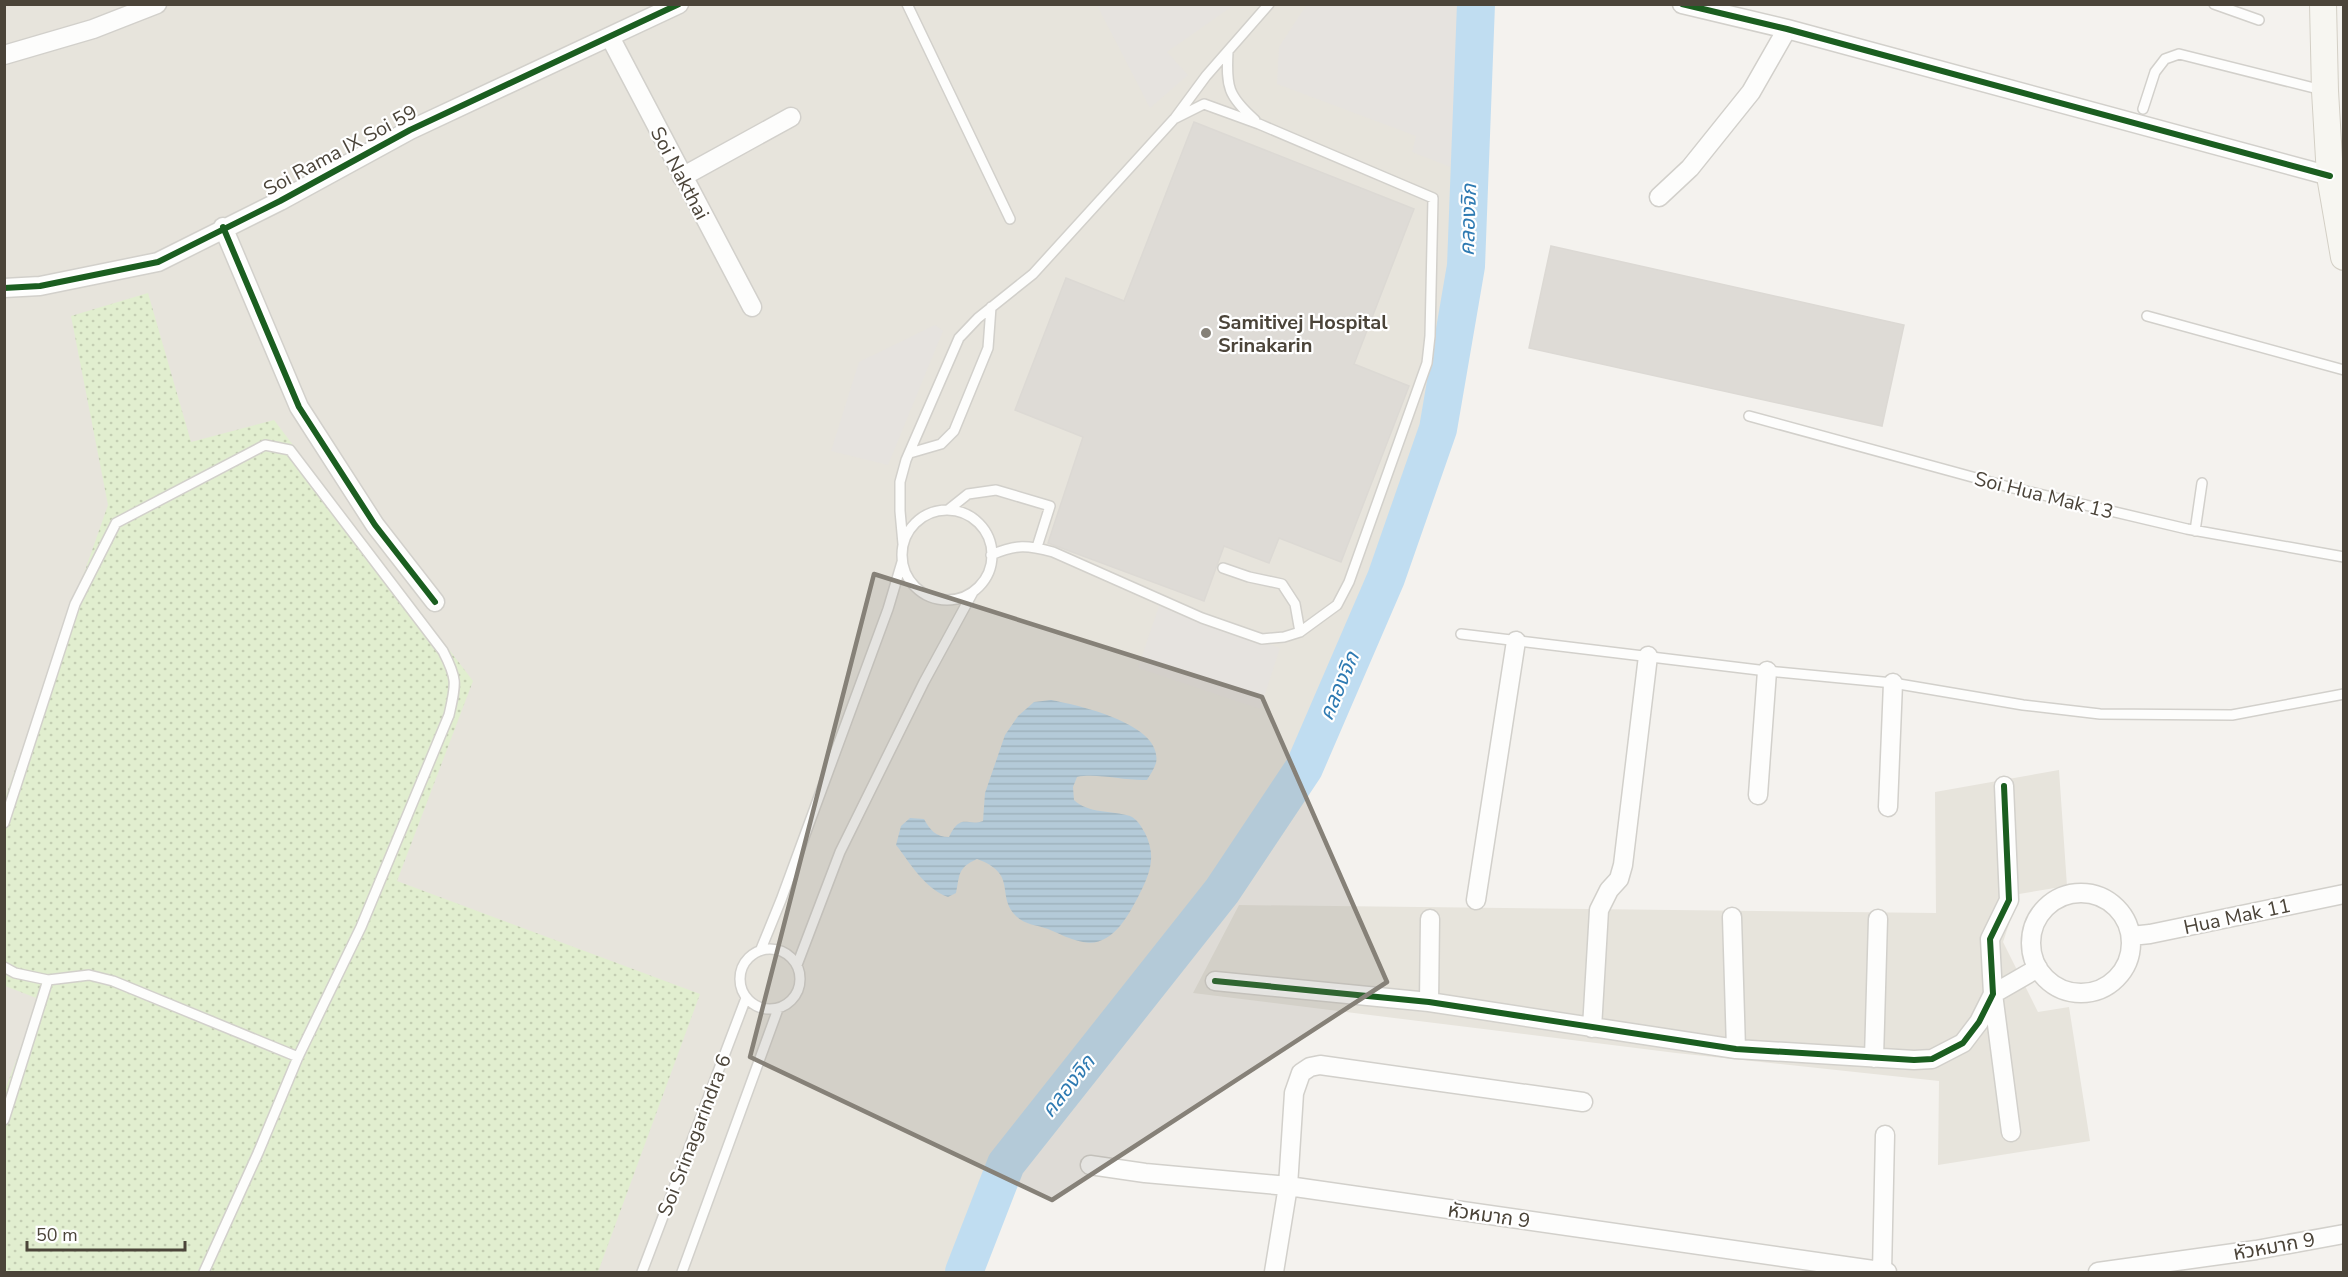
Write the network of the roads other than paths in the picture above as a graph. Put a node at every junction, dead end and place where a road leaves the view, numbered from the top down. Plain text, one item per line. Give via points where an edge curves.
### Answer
1 (157, 4) edge
2 (679, 4) edge
3 (907, 4) edge
4 (1269, 4) edge
5 (1682, 4) edge
6 (2214, 4) edge
7 (2323, 4) edge
8 (2329, 4) edge
9 (2259, 20) dead end
10 (1787, 28) junction
11 (610, 37) junction
12 (2343, 51) edge
13 (1228, 52) junction
14 (4, 55) edge
15 (2325, 91) junction
16 (2143, 109) dead end
17 (791, 117) dead end
18 (1174, 119) junction
19 (1259, 124) junction
20 (2330, 176) junction
21 (682, 177) junction
22 (1659, 197) dead end
23 (1010, 219) dead end
24 (223, 227) junction
25 (2343, 256) edge
26 (4, 288) edge
27 (752, 307) dead end
28 (991, 307) junction
29 (2147, 316) dead end
30 (2343, 370) edge
31 (1749, 416) dead end
32 (910, 453) junction
33 (2202, 483) dead end
34 (948, 510) junction
35 (2195, 531) junction
36 (903, 544) junction
37 (1037, 548) junction
38 (991, 555) junction
39 (2343, 556) edge
40 (902, 562) junction
41 (1223, 568) dead end
42 (973, 592) junction
43 (435, 602) dead end
44 (1300, 632) junction
45 (1461, 634) dead end
46 (1516, 641) junction
47 (1648, 656) junction
48 (1767, 671) junction
49 (1893, 683) junction
50 (2343, 694) edge
51 (2004, 786) dead end
52 (1758, 795) dead end
53 (1888, 807) dead end
54 (4, 823) edge
55 (2343, 894) edge
56 (1476, 900) dead end
57 (1732, 916) dead end
58 (1430, 919) dead end
59 (1878, 919) dead end
60 (2131, 936) junction
61 (761, 950) junction
62 (797, 965) junction
63 (4, 967) edge
64 (2038, 968) junction
65 (48, 980) junction
66 (1215, 981) dead end
67 (1993, 993) junction
68 (746, 998) junction
69 (1430, 1002) junction
70 (777, 1009) junction
71 (1592, 1028) junction
72 (1736, 1049) junction
73 (298, 1057) junction
74 (1874, 1058) junction
75 (1583, 1102) dead end
76 (4, 1120) edge
77 (2011, 1132) dead end
78 (1885, 1135) dead end
79 (1090, 1165) dead end
80 (1288, 1186) junction
81 (2343, 1234) edge
82 (204, 1272) edge
83 (642, 1272) edge
84 (682, 1272) edge
85 (1274, 1272) edge
86 (1882, 1272) edge
87 (1887, 1272) edge
88 (2098, 1272) edge

1 - 14 street
2 - 11 street, Soi Rama IX Soi 59
3 - 23 lane
4 - 13 lane
5 - 10 street
6 - 9 lane
7 - 15 main road
8 - 12 main road
10 - 20 street
10 - 22 street via 1745,100 1690,168
11 - 21 street, Soi Nakthai
11 - 24 street, Soi Rama IX Soi 59 via 410,130 280,201
13 - 18 lane
13 - 19 lane via 1231,95
15 - 16 lane via 2179,54 2165,59 2156,72
15 - 20 main road
17 - 21 street
18 - 19 lane via 1204,104
18 - 28 lane via 1033,274
19 - 44 lane via 1433,198 1431,336 1424,375 1349,582 1337,605
20 - 25 main road
21 - 27 street, Soi Nakthai
24 - 26 street, Soi Rama IX Soi 59 via 158,262 40,286
24 - 43 street via 299,407 375,525
28 - 32 lane via 959,338
28 - 32 lane via 988,348 954,431 941,444
29 - 30 lane
31 - 35 lane, Soi Hua Mak 13 via 2009,487
32 - 36 lane via 900,482
33 - 35 lane
34 - 36 lane via 920,519
34 - 37 lane via 968,494 996,489 1050,506
34 - 38 lane via 974,519 989,541
35 - 39 lane, Soi Hua Mak 13
36 - 40 lane
37 - 38 lane via 1011,547
37 - 44 lane via 1202,618 1262,639
38 - 42 lane via 983,582
40 - 42 lane via 916,589 929,597 944,600
40 - 61 lane
41 - 44 lane via 1282,584 1295,604
42 - 62 lane via 840,852
45 - 46 lane
46 - 47 lane
46 - 56 street
47 - 48 lane
47 - 71 street via 1623,866 1599,910
48 - 49 lane
48 - 52 street
49 - 50 lane via 2100,714 2232,716
49 - 53 street
51 - 67 street via 2009,900 1990,939
54 - 73 lane via 75,604 116,524 265,445 290,450 443,651 454,671 456,686 449,715 361,927
55 - 60 street, Hua Mak 11
57 - 72 street
58 - 69 street
59 - 74 street
60 - 64 street via 2124,969 2099,990 2065,990 2050,982
60 - 64 street via 2126,920 2104,898 2088,893 2065,896 2044,908 2036,922 2031,938
61 - 62 lane via 786,952
61 - 68 lane via 745,961 741,970 741,989
62 - 70 lane, Soi Srinagarindra 6 via 798,992
63 - 65 lane
64 - 67 street
65 - 73 lane via 89,975 112,981
65 - 76 lane
66 - 69 street
67 - 74 street via 1963,1043 1932,1059
67 - 77 street
68 - 70 lane via 760,1008
68 - 83 lane, Soi Srinagarindra 6
69 - 71 street
70 - 84 lane, Soi Srinagarindra 6
71 - 72 street
72 - 74 street
73 - 82 lane
75 - 80 street via 1320,1065 1310,1067 1301,1073 1294,1093
78 - 86 street
79 - 80 street, หัวหมาก 9
80 - 85 street
80 - 86 street, หัวหมาก 9
81 - 88 street, หัวหมาก 9
86 - 87 street, หัวหมาก 9

